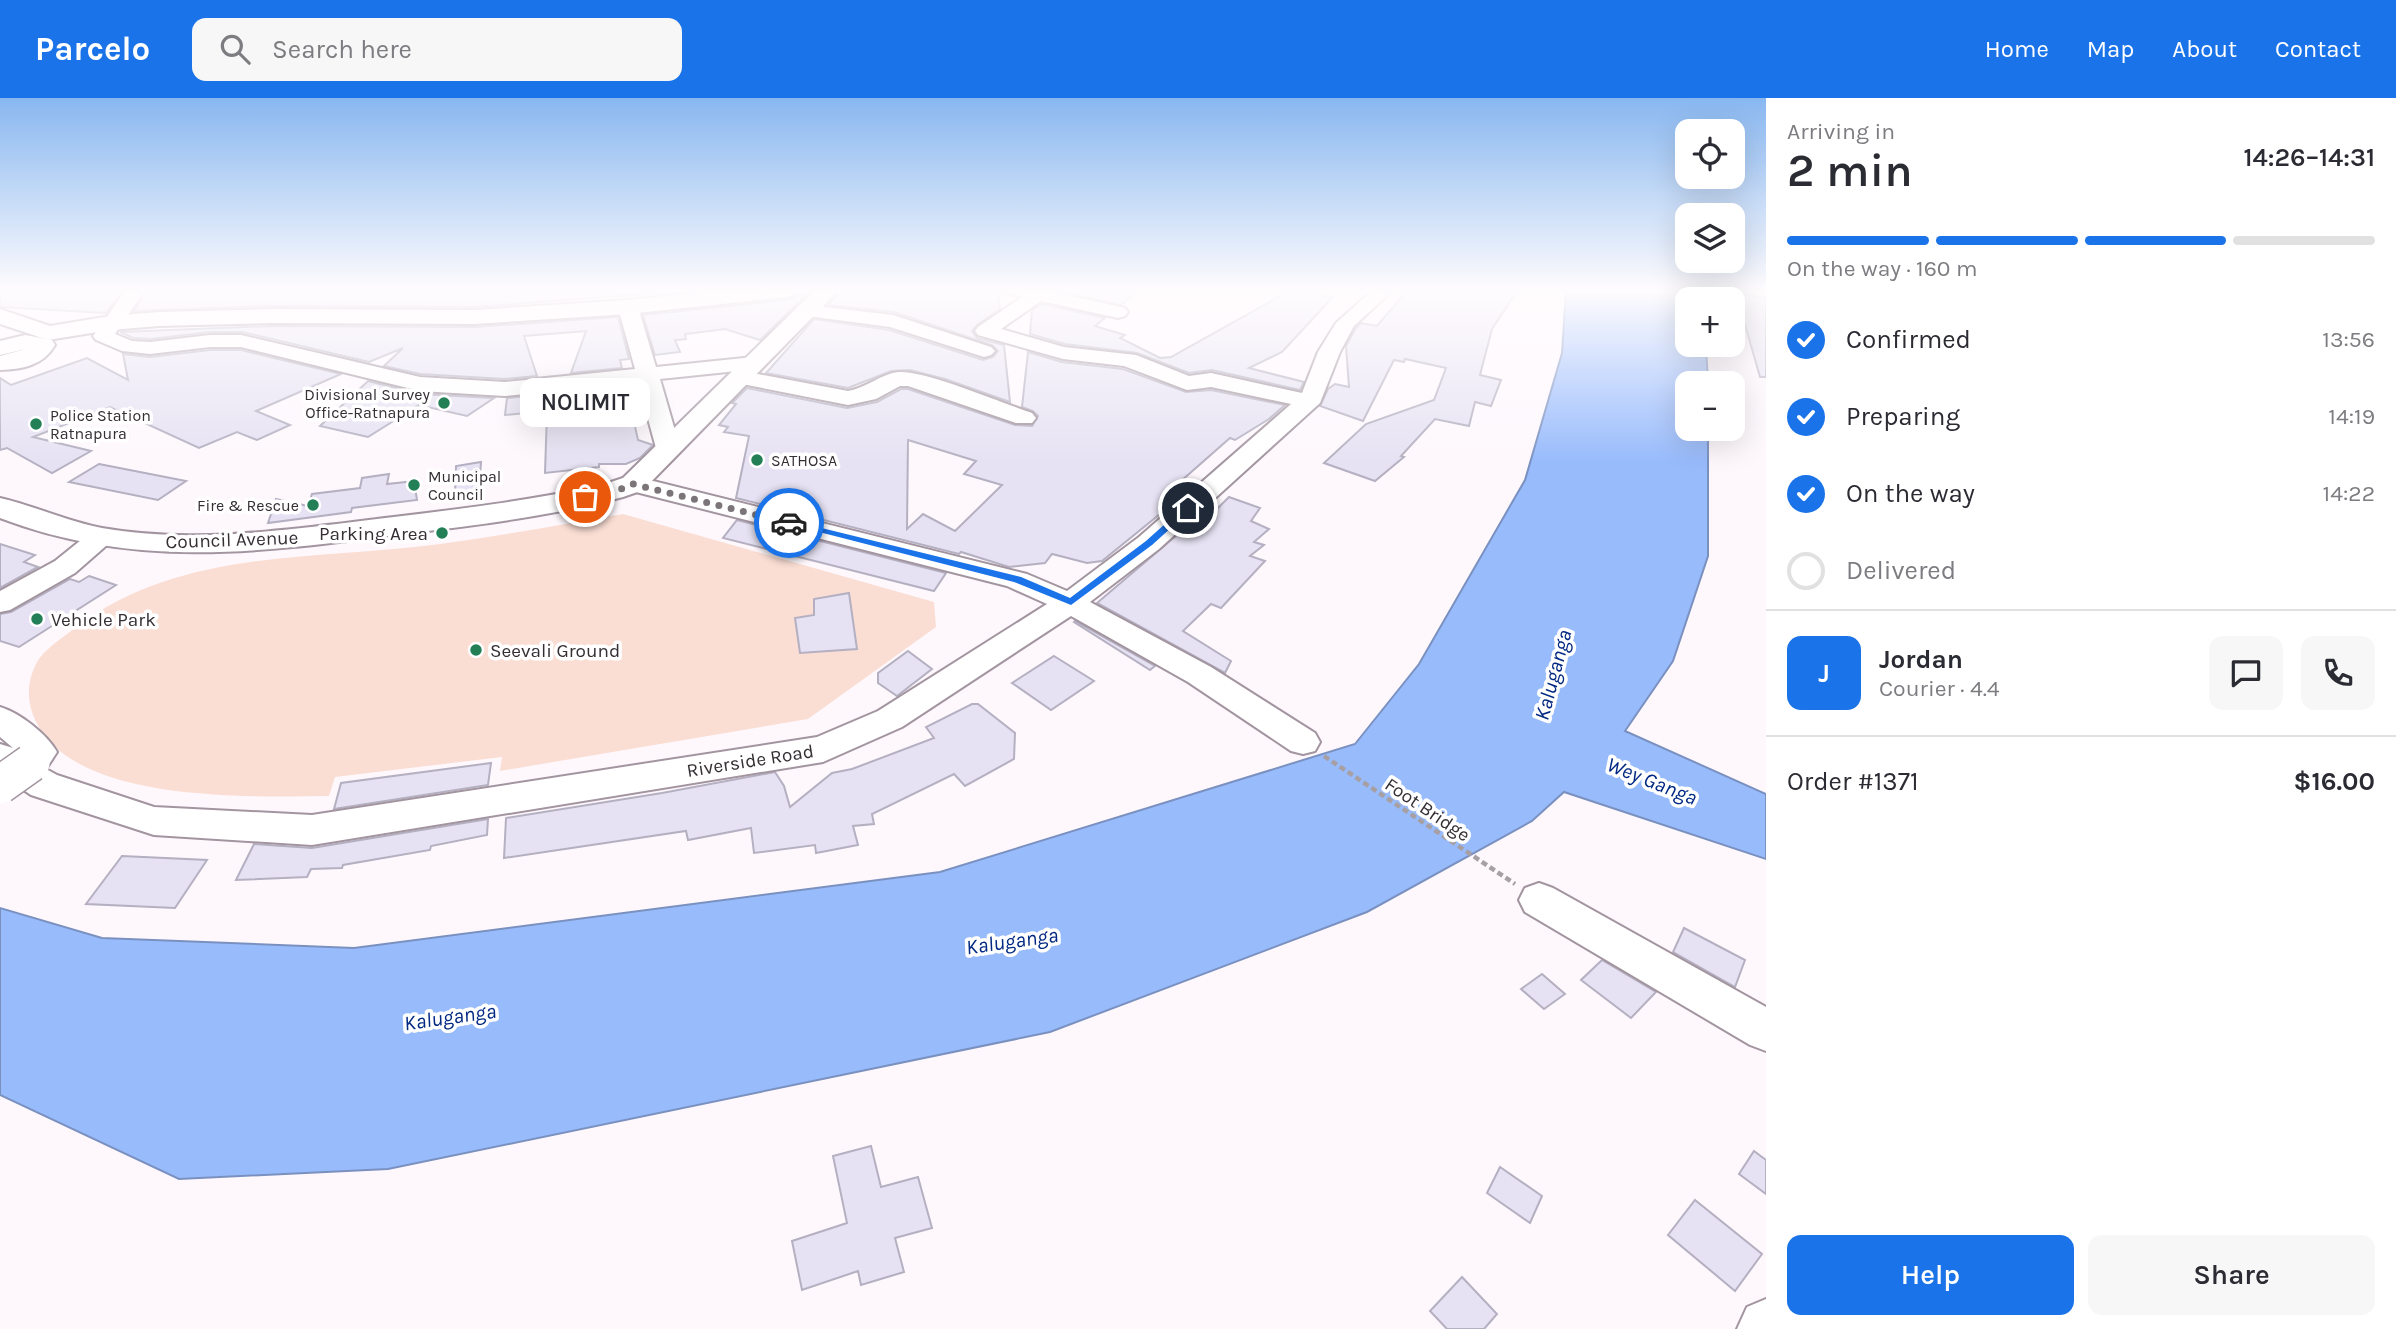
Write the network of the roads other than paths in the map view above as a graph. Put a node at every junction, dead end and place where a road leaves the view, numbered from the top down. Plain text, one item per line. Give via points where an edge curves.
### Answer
1 (268, 347) edge
2 (639, 347) edge
3 (770, 347) edge
4 (973, 347) edge
5 (1043, 347) edge
6 (1332, 347) edge
7 (0, 348) edge
8 (19, 351) edge
9 (984, 351) dead end
10 (747, 370) junction
11 (647, 374) junction
12 (1306, 401) junction
13 (1024, 418) dead end
14 (668, 448) junction
15 (633, 484) junction
16 (0, 507) edge
17 (101, 538) junction
18 (1071, 602) junction
19 (0, 603) edge
20 (0, 719) edge
21 (1303, 742) road end
22 (16, 760) edge
23 (0, 785) edge
24 (1539, 900) road end
25 (1766, 1030) edge

1 - 11 street via 421,384 505,389
2 - 11 street
3 - 10 main road
4 - 9 street
5 - 12 street via 1128,359 1187,383 1211,380
6 - 12 street, Riverside Road via 1312,398
7 - 8 main road
10 - 11 street
10 - 13 street via 848,398 868,394 896,379 910,379
10 - 14 main road
11 - 14 street
12 - 18 street, Riverside Road via 1149,543
14 - 15 main road
15 - 17 main road, Council Avenue via 611,493 479,516 275,540
15 - 18 street via 1017,580
16 - 17 main road, Council Avenue
17 - 19 street via 65,567
18 - 21 street via 1234,695
18 - 22 street, Riverside Road via 890,719 823,749 312,830 154,821 44,785
20 - 22 street via 40,752
22 - 23 street, bridge
24 - 25 street

